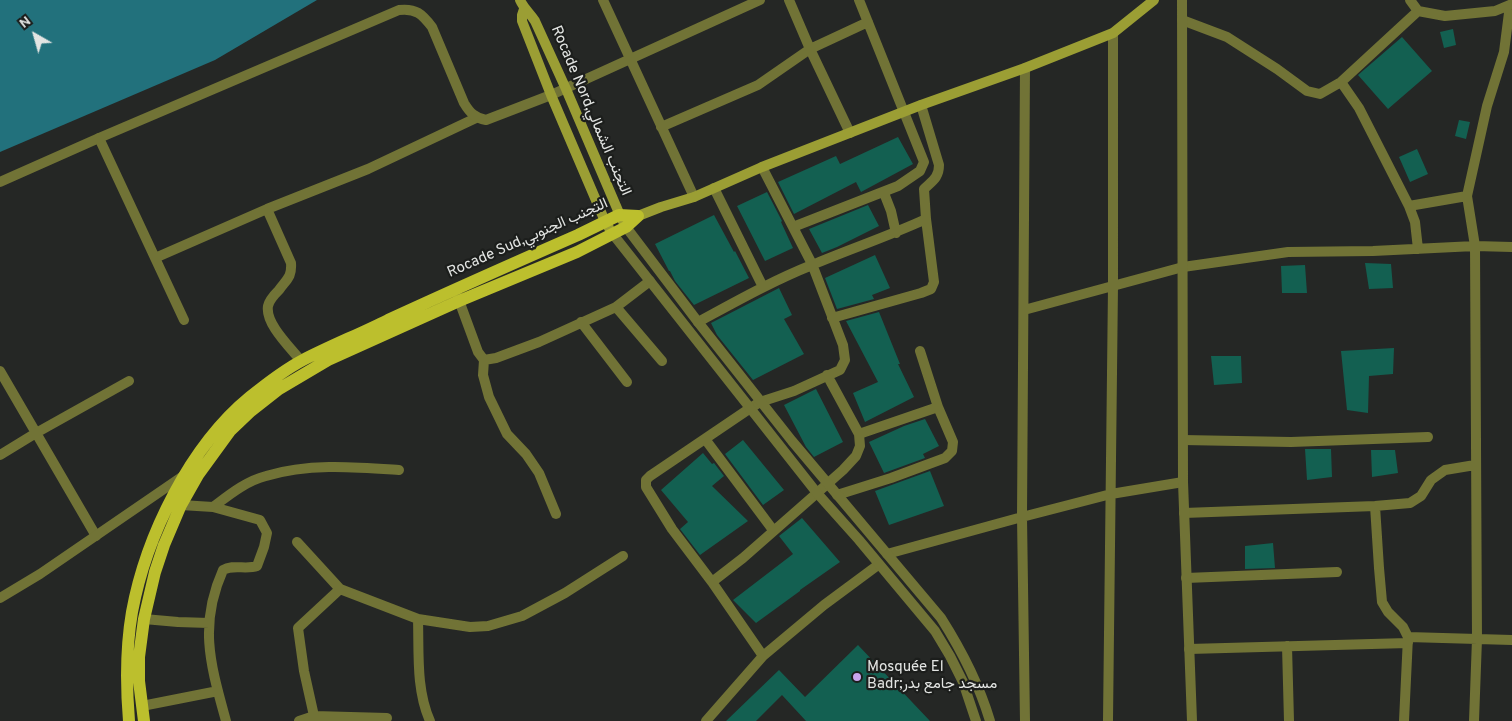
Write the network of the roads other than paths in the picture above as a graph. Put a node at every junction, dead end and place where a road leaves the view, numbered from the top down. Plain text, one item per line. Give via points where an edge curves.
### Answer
1 (603, 0) edge
2 (760, 0) edge
3 (790, 0) edge
4 (859, 0) edge
5 (1154, 0) edge
6 (1182, 0) edge
7 (1410, 0) edge
8 (522, 4) edge
9 (1511, 4) edge
10 (1418, 11) junction
11 (1182, 20) junction
12 (868, 22) junction
13 (1113, 33) junction
14 (810, 49) junction
15 (630, 58) junction
16 (1024, 68) junction
17 (1341, 82) junction
18 (566, 89) junction
19 (551, 95) junction
20 (922, 105) junction
21 (904, 113) junction
22 (476, 118) junction
23 (661, 127) junction
24 (850, 134) junction
25 (99, 138) junction
26 (762, 167) junction
27 (0, 182) edge
28 (714, 188) junction
29 (884, 193) junction
30 (694, 196) junction
31 (1467, 196) junction
32 (1409, 206) junction
33 (267, 209) junction
34 (619, 215) junction
35 (638, 216) junction
36 (926, 219) junction
37 (605, 221) junction
38 (793, 226) junction
39 (626, 227) junction
40 (896, 233) junction
41 (612, 234) junction
42 (1475, 246) junction
43 (1512, 247) edge
44 (1418, 249) junction
45 (155, 258) junction
46 (812, 264) junction
47 (1183, 267) junction
48 (650, 281) junction
49 (1113, 286) junction
50 (763, 287) junction
51 (457, 295) junction
52 (616, 307) junction
53 (1024, 310) junction
54 (832, 318) junction
55 (184, 320) dead end
56 (580, 322) junction
57 (698, 322) junction
58 (920, 351) dead end
59 (484, 360) junction
60 (301, 361) junction
61 (662, 361) dead end
62 (0, 371) edge
63 (827, 375) junction
64 (129, 381) dead end
65 (627, 382) dead end
66 (760, 402) junction
67 (938, 407) junction
68 (749, 409) junction
69 (36, 433) junction
70 (859, 434) junction
71 (1428, 437) dead end
72 (705, 439) junction
73 (1183, 440) junction
74 (0, 455) edge
75 (209, 459) junction
76 (1475, 465) junction
77 (399, 470) dead end
78 (182, 477) junction
79 (1183, 482) junction
80 (827, 483) junction
81 (817, 493) junction
82 (1111, 494) junction
83 (837, 495) junction
84 (182, 505) junction
85 (1375, 506) junction
86 (213, 507) junction
87 (1184, 513) junction
88 (556, 514) dead end
89 (1022, 517) junction
90 (773, 530) junction
91 (868, 532) junction
92 (96, 536) junction
93 (859, 540) junction
94 (297, 542) dead end
95 (888, 554) junction
96 (623, 556) dead end
97 (878, 564) junction
98 (1337, 572) dead end
99 (1186, 578) junction
100 (712, 582) junction
101 (340, 589) junction
102 (0, 598) edge
103 (144, 619) junction
104 (418, 619) junction
105 (209, 622) junction
106 (1477, 639) junction
107 (1408, 640) junction
108 (1512, 640) edge
109 (1287, 646) junction
110 (1189, 649) junction
111 (763, 656) junction
112 (218, 691) junction
113 (142, 706) junction
114 (314, 716) junction
115 (387, 718) dead end
116 (129, 721) edge
117 (144, 721) edge
118 (226, 721) edge
119 (299, 721) edge
120 (430, 721) edge
121 (706, 721) edge
122 (976, 721) edge
123 (990, 721) edge
124 (1025, 721) edge
125 (1108, 721) edge
126 (1192, 721) edge
127 (1289, 721) edge
128 (1404, 721) edge
129 (1474, 721) edge

1 - 15 street
2 - 15 street
3 - 14 street
4 - 12 street
5 - 13 main road
6 - 11 street
7 - 10 street
8 - 18 main road, Rocade Nord,التجنب الشمالي via 535,21
8 - 19 main road, Rocade Nord,التجنب الشمالي via 522,21
9 - 10 street via 1495,11 1445,16
9 - 31 street via 1504,52 1487,106
10 - 17 street
11 - 17 street via 1227,37 1307,91 1320,94
11 - 47 street
12 - 14 street
12 - 21 street
13 - 16 main road
13 - 49 street
14 - 23 street via 758,85
14 - 24 street
15 - 18 street
15 - 23 street
16 - 20 main road
16 - 53 street
17 - 32 street via 1359,108
18 - 19 street
18 - 34 main road, Rocade Nord,التجنب الشمالي
19 - 22 street via 486,120
19 - 37 main road, Rocade Nord,التجنب الشمالي
20 - 21 main road
20 - 36 street via 940,166 937,178 924,189
21 - 24 main road
21 - 29 street via 924,162 920,171
22 - 25 street via 464,103 432,27 424,17 410,9 399,10
22 - 33 street via 368,169
23 - 30 street
24 - 26 main road
25 - 27 street
25 - 45 street
26 - 28 main road
26 - 38 street
28 - 30 main road
28 - 50 street
29 - 38 street
29 - 40 street
30 - 35 main road
31 - 32 street
31 - 42 street
32 - 44 street via 1415,222
33 - 45 street
33 - 60 street via 291,263 288,279 268,305 269,318
34 - 35 main road, Rocade Sud,التجنب الجنوبي
34 - 37 main road, Rocade Sud,التجنب الجنوبي
34 - 39 main road, Rocade Nord,التجنب الشمالي
35 - 39 main road, Rocade Sud,التجنب الجنوبي
36 - 40 street
36 - 54 street via 934,282 931,289
37 - 41 main road, Rocade Nord,التجنب الشمالي
37 - 51 main road, Rocade Sud,التجنب الجنوبي
38 - 46 street
39 - 41 main road, Rocade Sud,التجنب الجنوبي
39 - 57 street
40 - 46 street
41 - 48 street
41 - 51 main road, Rocade Sud,التجنب الجنوبي via 578,252
42 - 43 street
42 - 44 street
42 - 76 street
44 - 47 street via 1288,252
45 - 55 street
46 - 50 street
46 - 54 street
47 - 49 street
47 - 73 street
48 - 52 street
48 - 68 street
49 - 53 street
49 - 82 street
50 - 57 street
51 - 59 street
51 - 60 main road, Rocade Sud,التجنب الجنوبي
51 - 75 main road, Rocade Sud,التجنب الجنوبي via 287,384 230,431
52 - 56 street
52 - 61 street
53 - 89 street
54 - 63 street via 845,360 840,370
56 - 59 street via 539,342
56 - 65 street
57 - 66 street
58 - 67 street
59 - 88 street via 483,374 489,397 507,434 539,473
60 - 78 main road, Rocade Sud,التجنب الجنوبي via 250,397 222,422
62 - 69 street
63 - 66 street via 794,391
63 - 70 street
64 - 69 street
66 - 68 street
66 - 80 street
67 - 70 street
67 - 83 street via 953,442 952,451 945,458
68 - 72 street
68 - 81 street
69 - 74 street
69 - 92 street
70 - 80 street via 860,446 856,456
71 - 73 street via 1292,442
72 - 90 street
72 - 100 street via 650,476 646,487 672,529
73 - 79 street
75 - 78 street
75 - 84 main road, Rocade Sud,التجنب الجنوبي
76 - 85 street via 1446,470 1431,480 1421,496 1410,503
76 - 106 street
77 - 86 street via 341,466 306,468 265,476 241,487
78 - 92 street
78 - 116 main road, Rocade Sud,التجنب الجنوبي via 153,540 132,612 126,694
79 - 82 street
79 - 87 street
80 - 81 street
80 - 83 street
81 - 90 street
81 - 93 street
82 - 89 street
82 - 125 street
83 - 91 street
84 - 86 street
84 - 103 main road, Rocade Sud,التجنب الجنوبي via 164,544
85 - 87 street
85 - 107 street via 1382,602 1403,627
86 - 105 street via 260,520 267,532 257,566 223,570 210,605
87 - 99 street
89 - 95 street
89 - 124 street
90 - 100 street
91 - 93 street
91 - 95 street
92 - 102 street
93 - 97 street
94 - 101 street
95 - 123 street via 941,618 958,644 972,671
96 - 104 street via 565,593 514,619 488,626 470,626
97 - 111 street
97 - 122 street via 935,631 963,682
98 - 99 street
99 - 110 street
100 - 111 street
101 - 104 street
101 - 114 street via 298,628
103 - 105 street
103 - 113 main road, Rocade Sud,التجنب الجنوبي via 139,657
104 - 120 street via 420,681 424,708
105 - 112 street via 209,654
106 - 107 street
106 - 108 street
106 - 129 street
107 - 109 street
107 - 128 street
109 - 110 street
109 - 127 street
110 - 126 street
111 - 121 street
112 - 113 street
112 - 118 street
113 - 117 main road, Rocade Sud,التجنب الجنوبي
114 - 115 street
114 - 119 street

